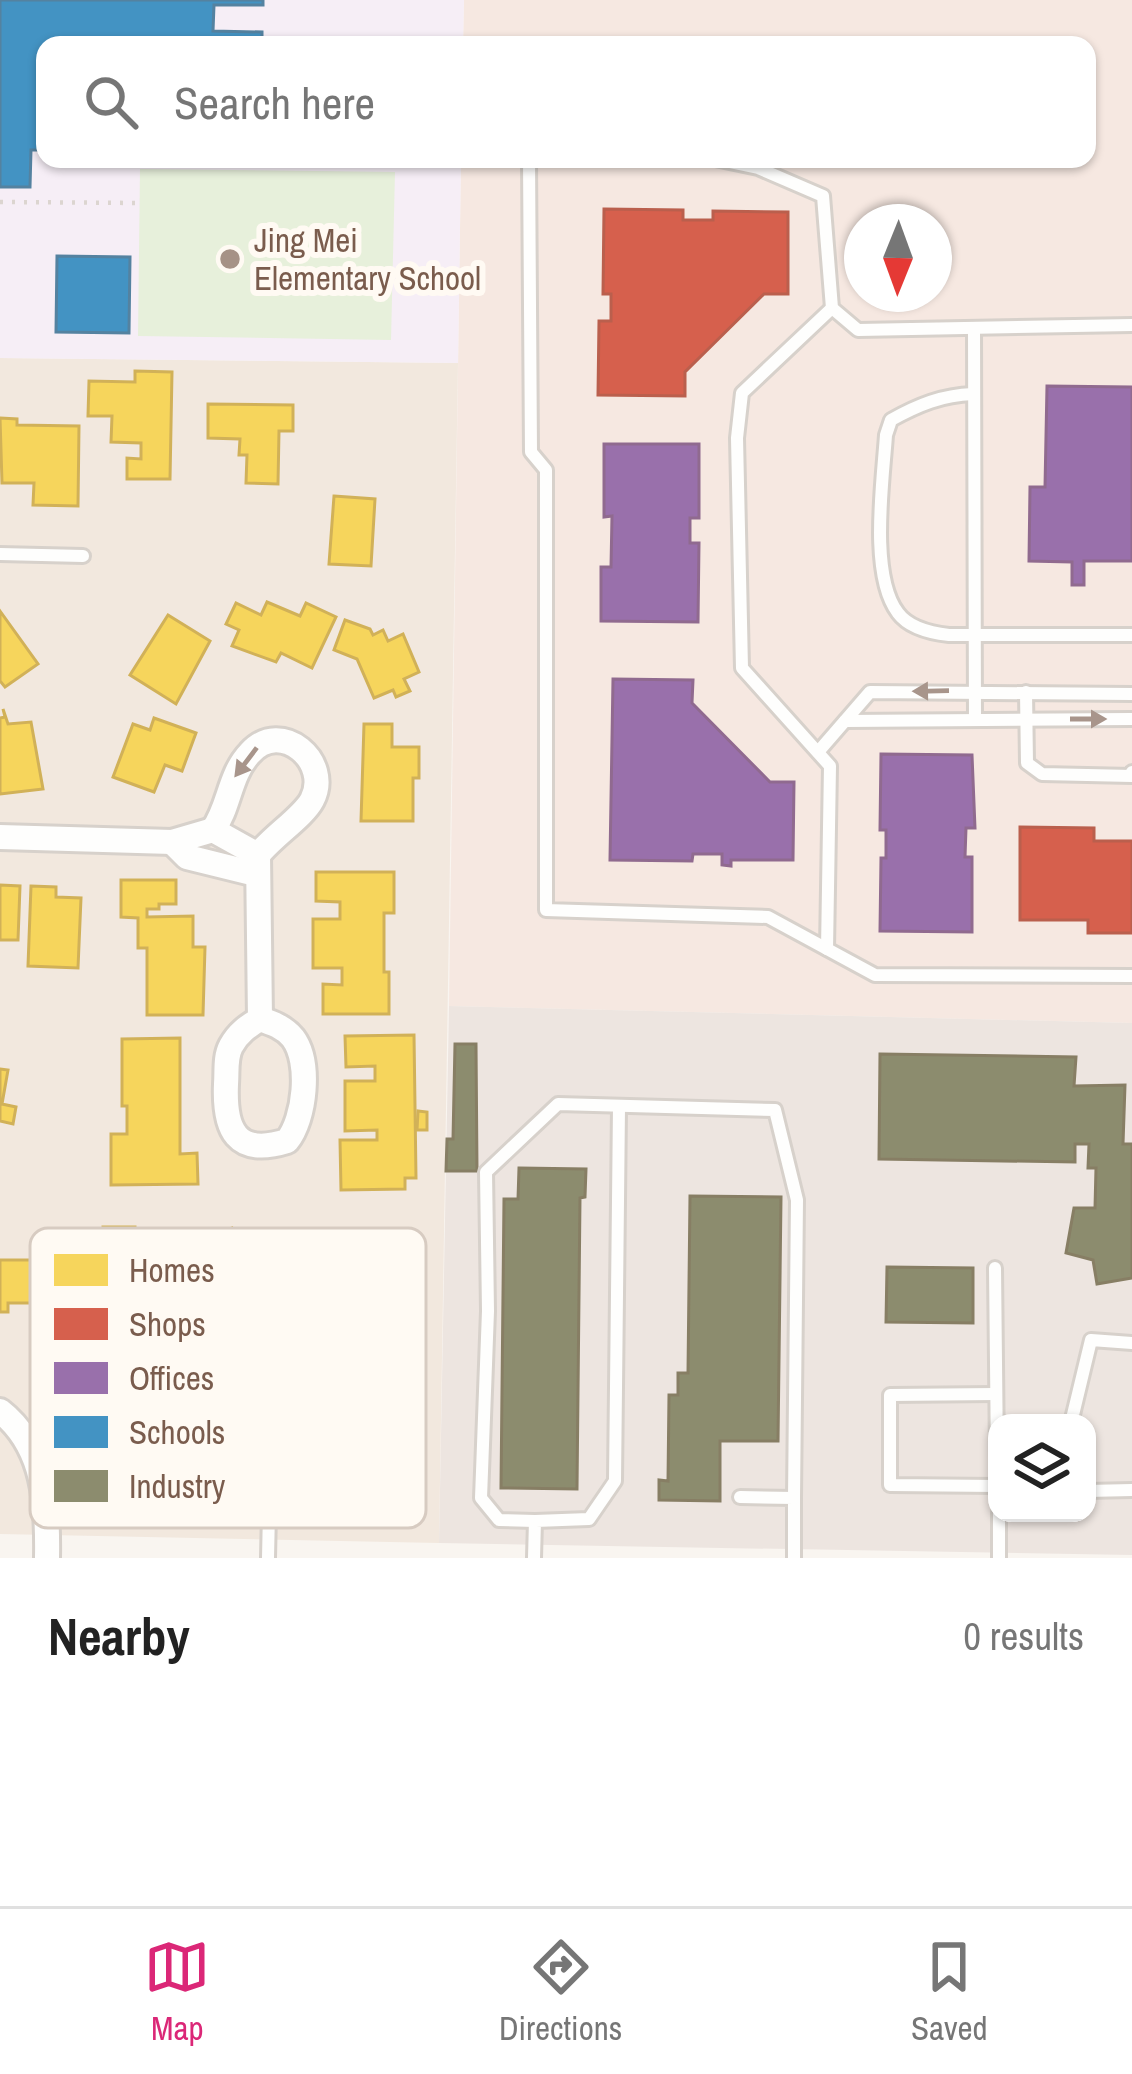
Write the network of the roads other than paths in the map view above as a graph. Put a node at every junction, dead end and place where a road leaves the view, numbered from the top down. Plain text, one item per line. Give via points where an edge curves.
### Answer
1 (529, 168) edge
2 (758, 168) edge
3 (832, 308) junction
4 (1132, 325) edge
5 (974, 328) junction
6 (973, 394) junction
7 (0, 554) edge
8 (83, 556) dead end
9 (1132, 635) edge
10 (974, 636) junction
11 (974, 691) junction
12 (1026, 692) junction
13 (1132, 694) edge
14 (1132, 719) edge
15 (975, 720) junction
16 (1026, 720) junction
17 (845, 721) junction
18 (818, 752) junction
19 (1132, 772) edge
20 (213, 830) junction
21 (0, 837) edge
22 (172, 842) junction
23 (257, 865) junction
24 (827, 949) junction
25 (1132, 976) edge
26 (260, 1019) junction
27 (620, 1106) junction
28 (995, 1268) dead end
29 (1132, 1342) edge
30 (996, 1394) junction
31 (0, 1411) edge
32 (996, 1414) edge
33 (1073, 1414) edge
34 (30, 1449) edge
35 (988, 1486) edge
36 (1132, 1490) edge
37 (1096, 1491) edge
38 (740, 1497) dead end
39 (794, 1498) junction
40 (535, 1521) junction
41 (999, 1522) edge
42 (45, 1528) edge
43 (269, 1528) edge
44 (47, 1558) edge
45 (268, 1558) edge
46 (534, 1558) edge
47 (794, 1558) edge
48 (1000, 1558) edge

1 - 24 lane via 531,452 546,470 546,910 768,917
2 - 3 lane via 823,196
3 - 5 lane via 858,330
3 - 18 lane via 742,393 737,438 742,668
4 - 5 lane
5 - 6 lane
6 - 10 lane
6 - 10 lane via 950,394 891,420 880,535 898,615 930,633
7 - 8 lane
9 - 10 lane
10 - 11 lane
11 - 12 lane
11 - 15 lane
11 -> 17 lane via 870,692
12 - 13 lane
12 - 16 lane
16 -> 14 lane
15 - 16 lane
15 - 17 lane
16 - 19 lane via 1027,763 1042,774
17 - 18 lane
18 - 24 lane via 830,766
20 - 22 street
20 - 23 street
23 -> 20 street via 314,797 311,760 300,747 268,740 254,748
21 - 22 street
22 - 23 street via 187,857
23 - 26 street
24 - 25 lane via 874,974
26 - 26 street via 227,1055 225,1108 236,1136 260,1146 287,1141 296,1130 302,1059 288,1033
27 - 39 lane via 775,1110 796,1200
27 - 40 lane via 615,1481 589,1519
27 - 40 lane via 558,1104 486,1172 481,1498 499,1520
28 - 30 lane
29 - 33 lane via 1091,1340
30 - 32 lane
30 - 35 lane via 890,1395 890,1485
31 - 34 street
36 - 37 lane
38 - 39 lane
39 - 47 lane
40 - 46 lane
41 - 48 lane
42 - 44 street
43 - 45 lane

